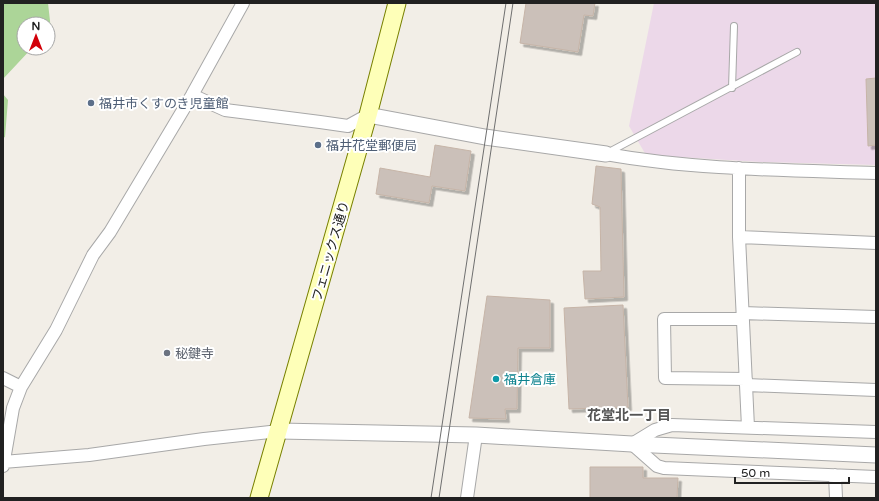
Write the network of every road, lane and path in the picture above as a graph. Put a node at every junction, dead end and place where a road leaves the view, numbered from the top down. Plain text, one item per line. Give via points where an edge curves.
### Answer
1 (243, 3) edge
2 (396, 3) edge
3 (734, 26) dead end
4 (797, 52) dead end
5 (732, 88) junction
6 (192, 96) junction
7 (368, 115) junction
8 (606, 154) junction
9 (739, 168) junction
10 (876, 173) edge
11 (739, 237) junction
12 (876, 243) edge
13 (743, 316) junction
14 (876, 318) edge
15 (3, 378) edge
16 (746, 382) junction
17 (21, 387) junction
18 (876, 390) edge
19 (748, 427) junction
20 (279, 431) junction
21 (876, 432) edge
22 (476, 435) junction
23 (632, 444) junction
24 (876, 455) edge
25 (3, 462) edge
26 (3, 466) edge
27 (835, 475) junction
28 (876, 476) edge
29 (259, 498) edge
30 (467, 498) edge
31 (836, 498) edge

1 - 6 street
2 - 7 main road, フェニックス通り
3 - 5 lane
4 - 5 lane
5 - 8 lane
6 - 7 street via 225,110 348,126
6 - 17 street via 110,232 93,255 56,330
7 - 8 street via 485,137
7 - 20 main road, フェニックス通り
8 - 9 street via 648,162
9 - 10 street
9 - 11 street
11 - 12 street
11 - 13 street
13 - 14 street
13 - 16 street
13 - 16 street via 664,319 665,378
15 - 17 street
16 - 18 street
16 - 19 street
17 - 25 street via 13,408
19 - 21 street
19 - 23 street via 668,426 655,430
20 - 22 street
20 - 25 street via 89,455
20 - 29 main road, フェニックス通り
22 - 23 street
22 - 30 street
23 - 24 street
23 - 27 street via 657,466 664,468
25 - 26 street
27 - 28 street
27 - 31 street

